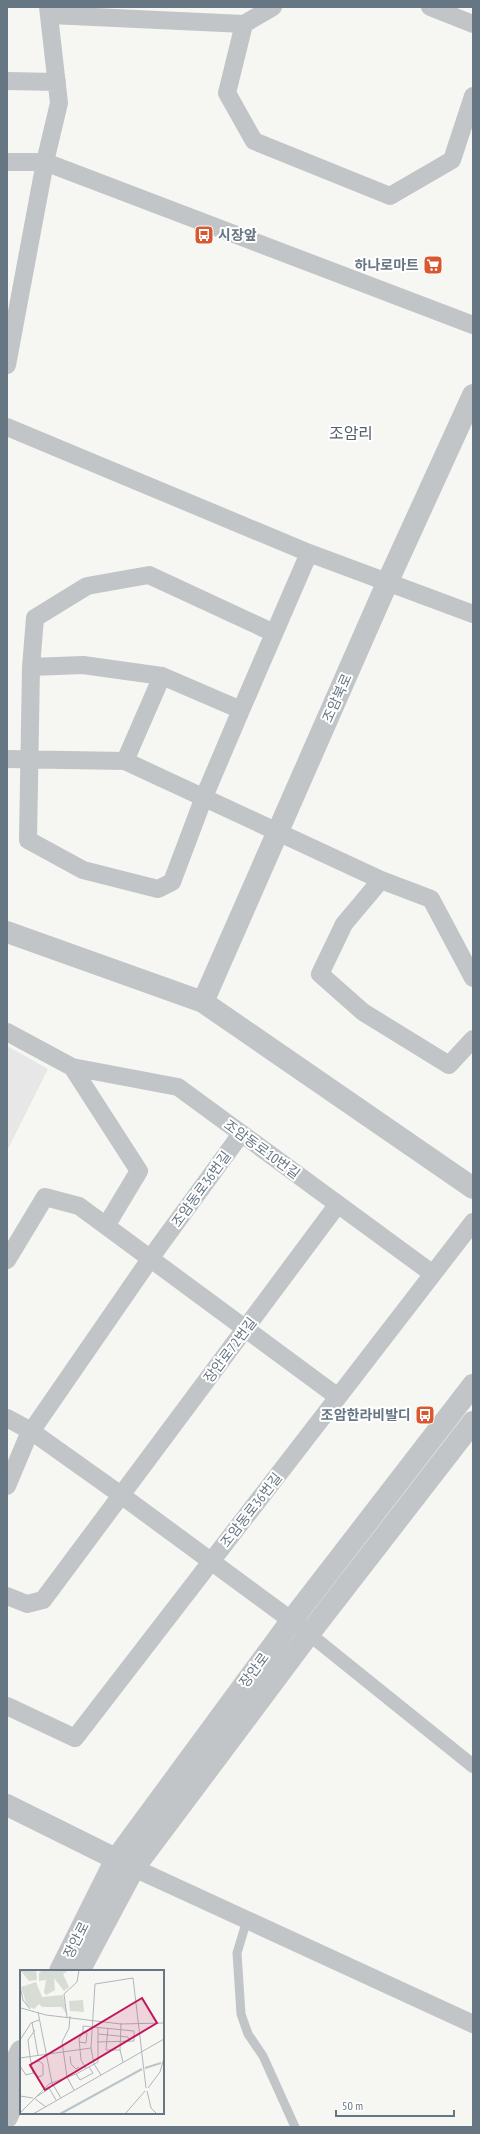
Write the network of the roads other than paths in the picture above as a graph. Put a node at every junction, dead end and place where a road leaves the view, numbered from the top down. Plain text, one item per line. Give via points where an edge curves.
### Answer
1 (272, 7) edge
2 (430, 7) edge
3 (50, 11) edge
4 (244, 24) junction
5 (473, 24) edge
6 (7, 81) edge
7 (57, 82) junction
8 (473, 96) edge
9 (7, 162) edge
10 (45, 162) junction
11 (473, 325) edge
12 (7, 365) edge
13 (473, 395) edge
14 (7, 427) edge
15 (310, 553) junction
16 (388, 581) junction
17 (473, 614) edge
18 (274, 633) junction
19 (31, 667) junction
20 (162, 676) junction
21 (241, 710) junction
22 (7, 759) edge
23 (30, 760) junction
24 (125, 761) junction
25 (204, 798) junction
26 (278, 831) junction
27 (381, 880) junction
28 (7, 932) edge
29 (473, 978) edge
30 (203, 1002) junction
31 (7, 1032) edge
32 (473, 1038) edge
33 (72, 1067) junction
34 (241, 1134) junction
35 (473, 1188) edge
36 (338, 1204) junction
37 (473, 1222) edge
38 (106, 1226) junction
39 (151, 1258) junction
40 (7, 1260) edge
41 (433, 1274) junction
42 (246, 1328) junction
43 (473, 1385) edge
44 (338, 1397) junction
45 (7, 1418) edge
46 (473, 1422) edge
47 (32, 1431) junction
48 (7, 1486) edge
49 (122, 1495) junction
50 (211, 1562) junction
51 (7, 1596) edge
52 (291, 1621) junction
53 (309, 1634) junction
54 (7, 1706) edge
55 (473, 1766) edge
56 (7, 1805) edge
57 (125, 1863) junction
58 (247, 1920) junction
59 (61, 1970) edge
60 (79, 1970) edge
61 (473, 2024) edge
62 (20, 2053) edge
63 (7, 2079) edge
64 (20, 2090) edge
65 (7, 2117) edge
66 (295, 2127) edge

1 - 4 street
2 - 5 street
3 - 4 street
3 - 7 street
4 - 8 street via 227,93 254,141 390,196 452,160
6 - 7 street
7 - 10 street via 59,103
9 - 10 street
10 - 11 street
10 - 12 street
13 - 16 street, 조암북로
14 - 15 street
15 - 16 street
15 - 18 street
16 - 17 street
16 - 26 street, 조암북로
18 - 19 street via 149,575 86,586 35,618
18 - 21 street
19 - 20 street via 83,665
19 - 23 street
20 - 21 street
20 - 24 street
21 - 25 street
22 - 23 street
23 - 24 street
23 - 25 street via 28,840 83,870 158,888 172,882
24 - 25 street
25 - 26 street
26 - 27 street
26 - 30 street, 조암북로
27 - 29 street via 431,899
27 - 32 street via 344,924 320,974 363,1012 450,1066
28 - 30 street
30 - 35 street
31 - 33 street, 조암동로10번길
33 - 34 street, 조암동로10번길 via 178,1087
33 - 38 street, 조암동로10번길 via 140,1171
34 - 36 street, 조암동로10번길
34 - 39 street, 조암동로36번길
36 - 41 street, 조암동로10번길
36 - 42 street, 장안로72번길
37 - 41 street, 조암동로36번길
38 - 39 street
38 - 40 street via 78,1206 45,1197
39 - 42 street
39 - 47 street, 조암동로36번길
41 - 44 street, 조암동로36번길
42 - 44 street
42 - 49 street, 장안로72번길
43 - 52 street, 장안로
44 - 50 street, 조암동로36번길
45 - 47 street
46 - 53 street, 장안로
47 - 48 street, 조암동로36번길
47 - 49 street
49 - 50 street
49 - 51 street, 장안로72번길 via 43,1600 27,1604
50 - 52 street
50 - 54 street, 조암동로36번길 via 75,1738
52 - 53 street
52 - 57 street, 장안로
53 - 55 street
53 - 57 street, 장안로
56 - 57 street
57 - 58 street
57 - 59 street, 장안로
57 - 60 street, 장안로
58 - 61 street
58 - 66 lane via 237,1953 240,2014 248,2034 263,2056
62 - 63 street
64 - 65 street

